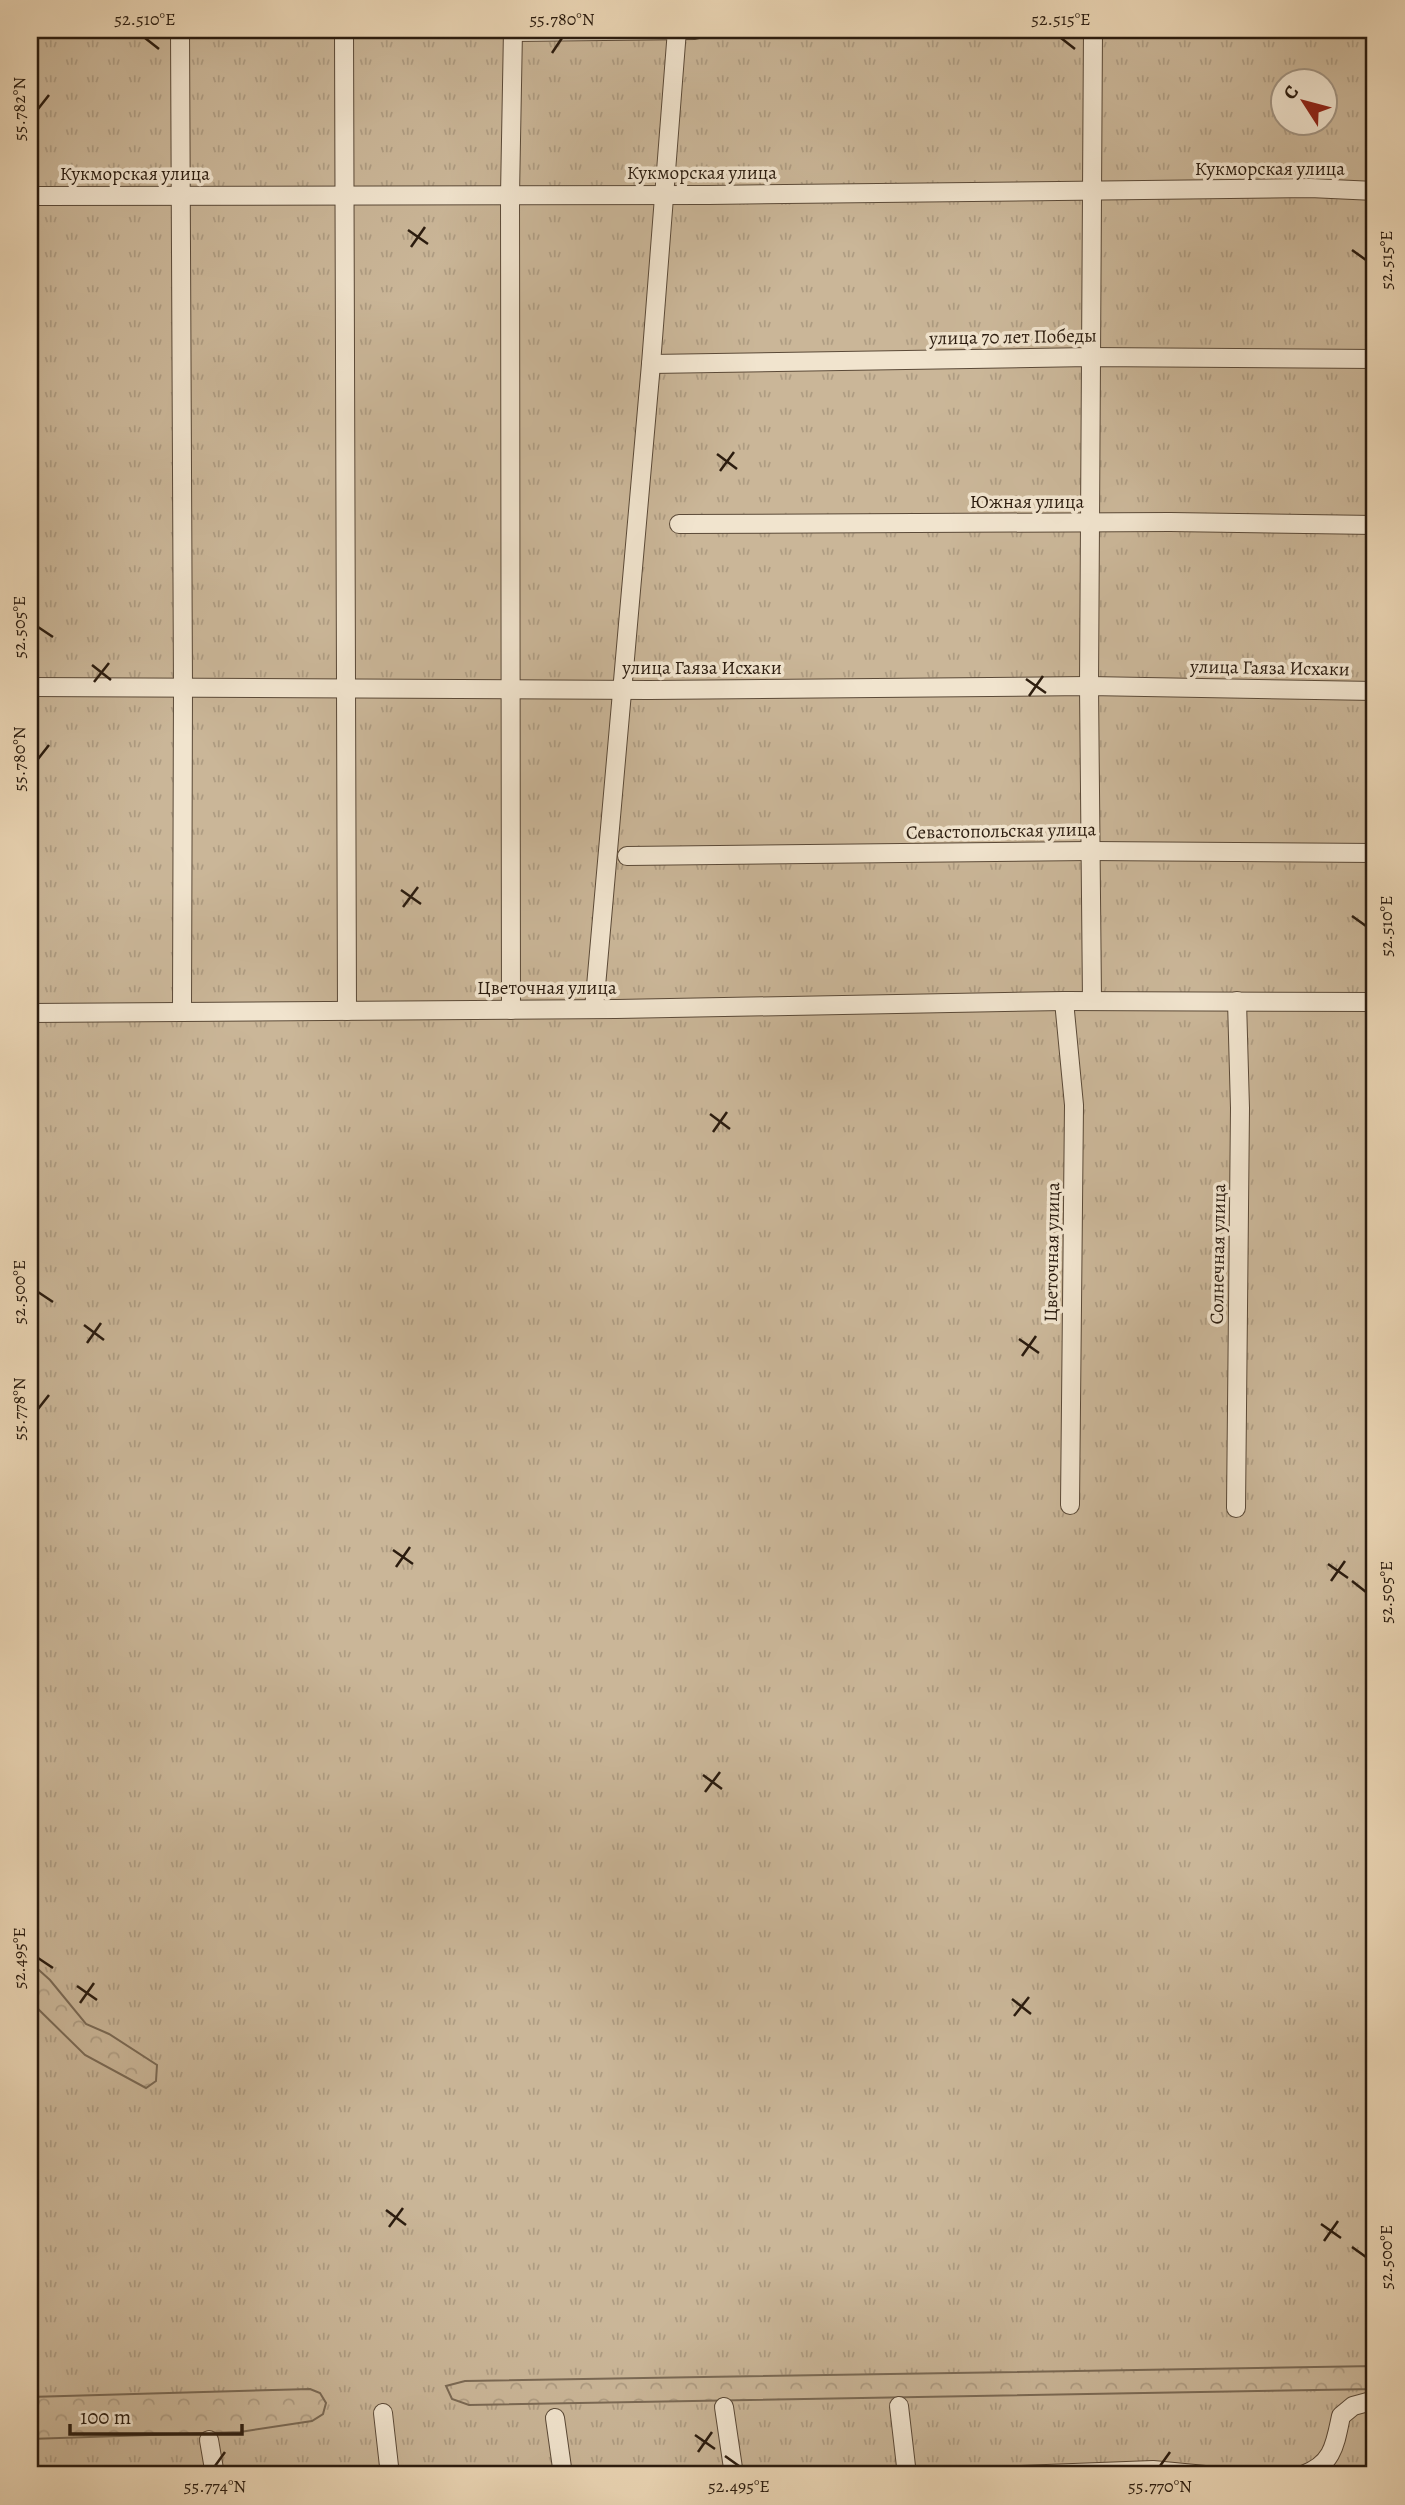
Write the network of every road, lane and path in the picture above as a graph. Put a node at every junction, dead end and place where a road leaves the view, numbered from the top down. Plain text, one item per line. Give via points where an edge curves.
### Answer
1 (180, 30) edge
2 (344, 30) edge
3 (683, 30) edge
4 (1093, 30) edge
5 (513, 31) edge
6 (1092, 190) junction
7 (1375, 191) edge
8 (344, 194) junction
9 (181, 195) junction
10 (510, 195) junction
11 (664, 195) junction
12 (30, 196) edge
13 (1090, 357) junction
14 (1375, 359) edge
15 (651, 364) junction
16 (1091, 523) junction
17 (679, 524) dead end
18 (1375, 525) edge
19 (1089, 686) junction
20 (30, 687) edge
21 (183, 688) junction
22 (347, 688) junction
23 (511, 689) junction
24 (621, 690) junction
25 (1375, 691) edge
26 (1090, 851) junction
27 (1375, 853) edge
28 (627, 856) dead end
29 (1064, 1001) junction
30 (1237, 1001) junction
31 (1092, 1002) junction
32 (1375, 1002) edge
33 (594, 1009) junction
34 (511, 1010) junction
35 (347, 1011) junction
36 (182, 1012) junction
37 (30, 1013) edge
38 (1070, 1505) dead end
39 (1236, 1508) dead end
40 (1375, 2400) edge
41 (899, 2406) dead end
42 (724, 2407) dead end
43 (383, 2413) dead end
44 (555, 2418) dead end
45 (209, 2440) dead end
46 (1153, 2473) edge
47 (215, 2475) edge
48 (390, 2475) edge
49 (562, 2475) edge
50 (734, 2475) edge
51 (907, 2475) edge
52 (1020, 2475) edge
53 (1205, 2475) edge
54 (1303, 2475) edge

1 - 9 street
2 - 8 street
3 - 5 street
3 - 11 street
4 - 6 street
5 - 10 street
6 - 7 street, Кукморская улица
6 - 11 street, Кукморская улица
6 - 13 street
8 - 9 street, Кукморская улица
8 - 10 street, Кукморская улица
8 - 22 street
9 - 12 street, Кукморская улица
9 - 21 street
10 - 11 street, Кукморская улица
10 - 23 street
11 - 15 street
13 - 14 street, улица 70 лет Победы
13 - 15 street, улица 70 лет Победы
13 - 16 street
15 - 24 street
16 - 17 street, Южная улица
16 - 18 street, Южная улица
16 - 19 street
19 - 24 street, улица Гаяза Исхаки
19 - 25 street, улица Гаяза Исхаки
19 - 26 street
20 - 21 street, улица Гаяза Исхаки
21 - 22 street, улица Гаяза Исхаки
21 - 36 street
22 - 23 street, улица Гаяза Исхаки
22 - 35 street
23 - 24 street, улица Гаяза Исхаки
23 - 34 street
24 - 33 street
26 - 27 street, Севастопольская улица
26 - 28 street, Севастопольская улица
26 - 31 street
29 - 31 street, Цветочная улица
29 - 33 street, Цветочная улица
29 - 38 street, Цветочная улица via 1074,1105
30 - 31 street, Цветочная улица
30 - 32 street, Цветочная улица
30 - 39 street, Солнечная улица
33 - 34 street, Цветочная улица
34 - 35 street, Цветочная улица
35 - 36 street, Цветочная улица
36 - 37 street, Цветочная улица
40 - 54 street via 1353,2406 1341,2416 1328,2459
41 - 51 street
42 - 50 street
43 - 48 street
44 - 49 street
45 - 47 street
46 - 52 street
46 - 53 street

